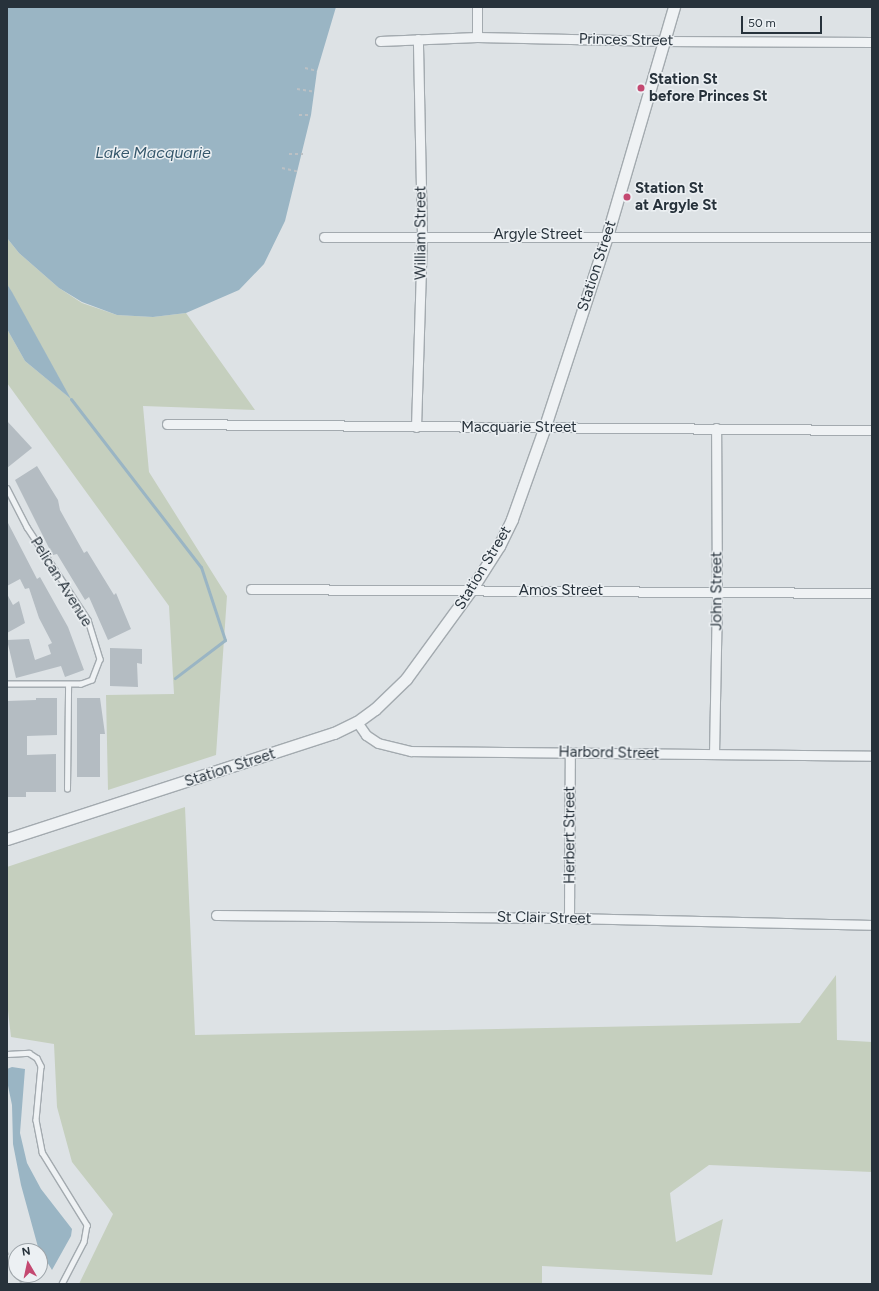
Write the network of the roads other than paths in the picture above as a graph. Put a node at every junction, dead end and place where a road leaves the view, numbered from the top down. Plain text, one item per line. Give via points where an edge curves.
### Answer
1 (477, 7) edge
2 (674, 7) edge
3 (477, 37) junction
4 (418, 39) junction
5 (380, 40) dead end
6 (664, 41) junction
7 (872, 42) edge
8 (422, 236) junction
9 (607, 236) junction
10 (324, 237) dead end
11 (872, 237) edge
12 (167, 424) dead end
13 (416, 427) junction
14 (716, 428) junction
15 (544, 429) junction
16 (872, 430) edge
17 (7, 488) edge
18 (251, 588) dead end
19 (471, 590) junction
20 (717, 592) junction
21 (872, 593) edge
22 (7, 684) edge
23 (68, 686) junction
24 (357, 722) junction
25 (570, 753) junction
26 (714, 754) junction
27 (872, 756) edge
28 (66, 789) dead end
29 (7, 839) edge
30 (216, 916) dead end
31 (569, 918) junction
32 (872, 925) edge
33 (7, 1054) edge
34 (62, 1284) edge

1 - 3 street
2 - 6 street, Station Street
3 - 4 street, Princes Street
3 - 6 street, Princes Street
4 - 5 street, Princes Street
4 - 8 street, William Street
6 - 7 street, Princes Street
6 - 9 street, Station Street
8 - 9 street, Argyle Street
8 - 10 street, Argyle Street
8 - 13 street, William Street
9 - 11 street, Argyle Street
9 - 15 street, Station Street
12 - 13 street, Macquarie Street
13 - 15 street, Macquarie Street
14 - 15 street, Macquarie Street
14 - 16 street, Macquarie Street
14 - 20 street, John Street
15 - 19 street, Station Street via 512,519 499,546
17 - 23 lane, Pelican Avenue via 27,528 88,620 100,659 92,680
18 - 19 street, Amos Street
19 - 20 street, Amos Street
19 - 24 street, Station Street via 406,679
20 - 21 street, Amos Street
20 - 26 street, John Street
22 - 23 lane
23 - 28 lane
24 - 25 street, Harbord Street via 366,735 378,743 411,751
24 - 29 street, Station Street via 301,744
25 - 26 street, Harbord Street
25 - 31 street, Herbert Street
26 - 27 street, Harbord Street
30 - 31 street, St Clair Street
31 - 32 street, St Clair Street
33 - 34 lane via 29,1053 37,1058 41,1066 36,1120 42,1152 87,1226 84,1242

